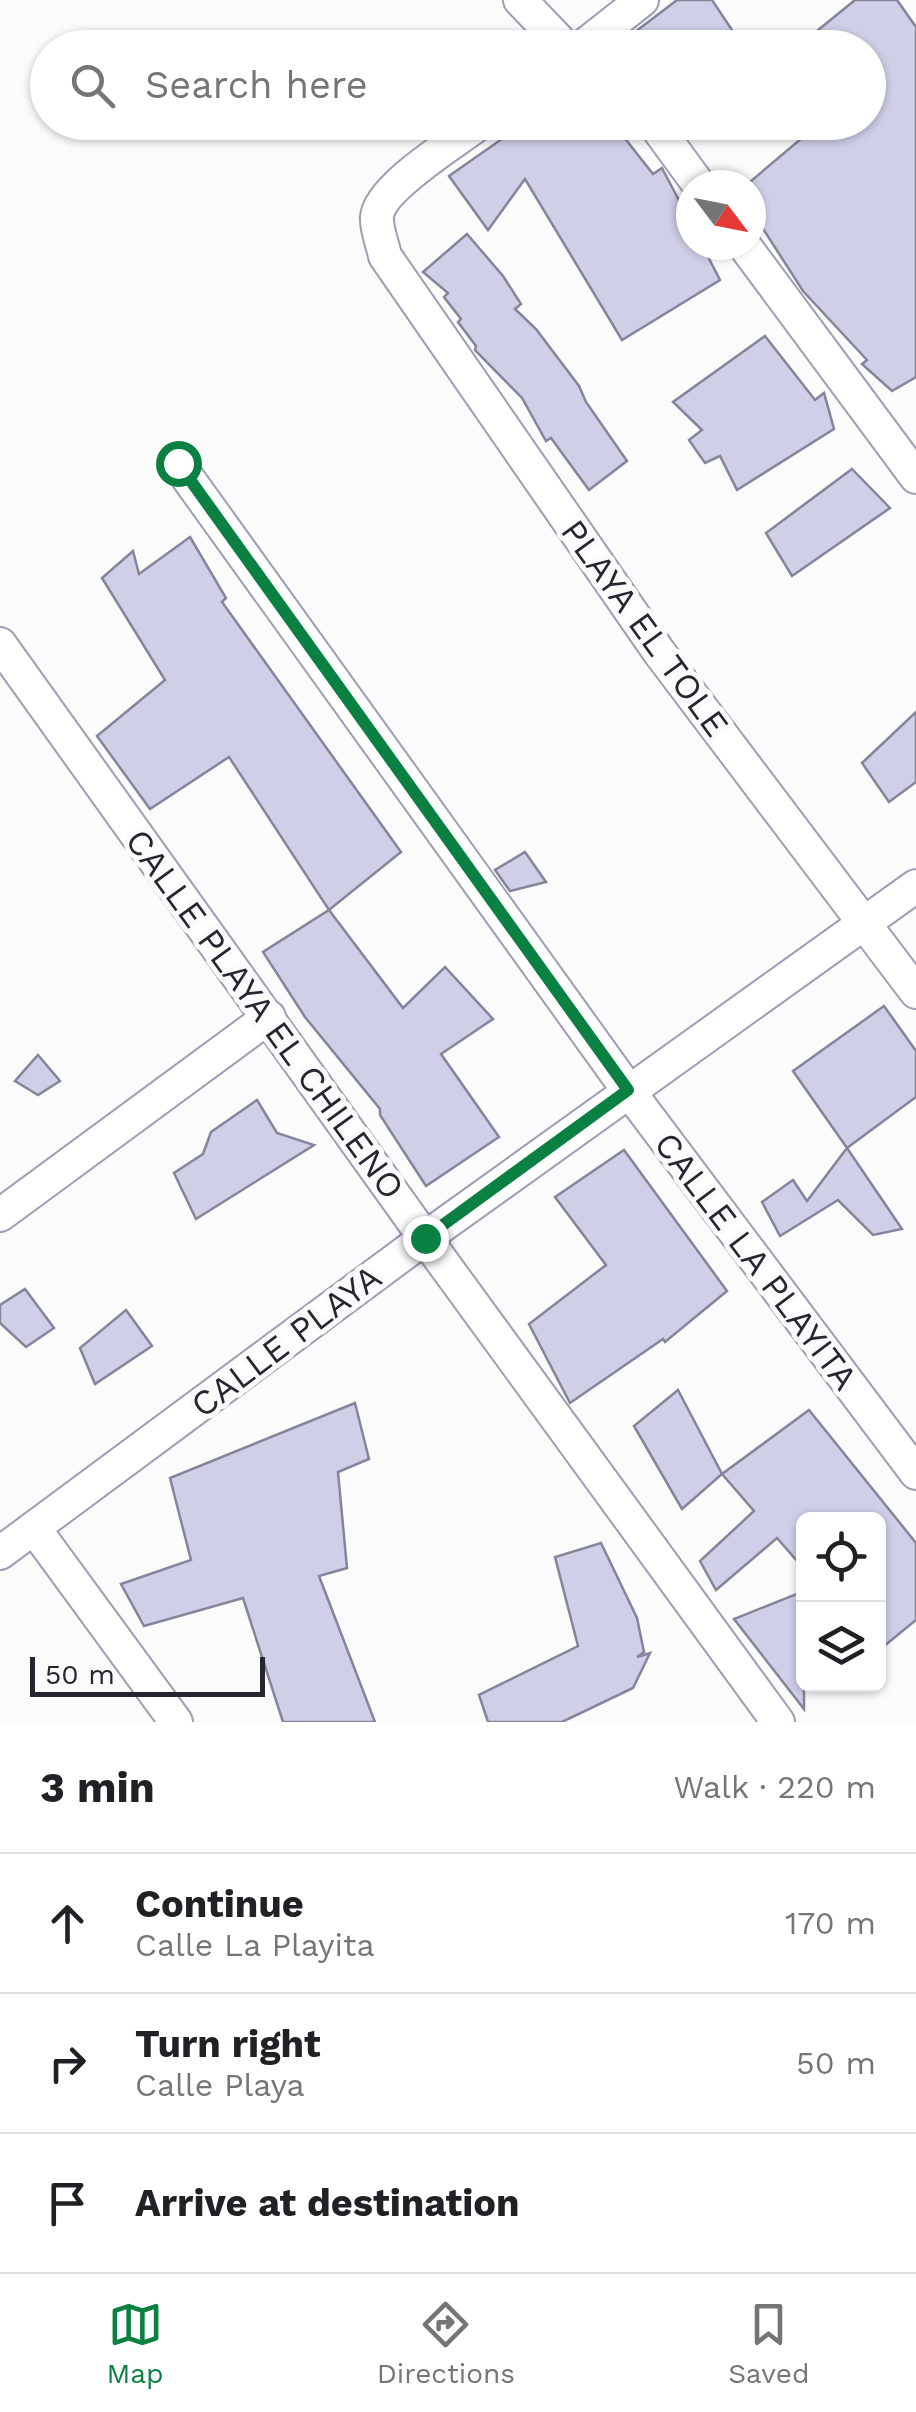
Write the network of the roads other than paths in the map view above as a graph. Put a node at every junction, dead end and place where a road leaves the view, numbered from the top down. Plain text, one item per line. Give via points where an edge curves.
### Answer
1 (520, 0) edge
2 (642, 0) edge
3 (562, 30) edge
4 (604, 30) edge
5 (457, 140) edge
6 (666, 140) edge
7 (688, 170) edge
8 (755, 260) edge
9 (178, 463) dead end
10 (916, 477) edge
11 (0, 644) edge
12 (916, 886) edge
13 (863, 924) junction
14 (916, 992) edge
15 (269, 1018) junction
16 (628, 1090) junction
17 (0, 1214) edge
18 (425, 1238) junction
19 (916, 1474) edge
20 (34, 1528) junction
21 (0, 1553) edge
22 (176, 1722) edge
23 (778, 1722) edge

1 - 3 street
2 - 4 street
5 - 13 street, PLAYA EL TOLE via 382,204 377,217 385,256 659,652
6 - 7 street
8 - 10 street
9 - 16 street, CALLE LA PLAYITA
11 - 15 street, CALLE PLAYA EL CHILENO
12 - 13 street, CALLE PLAYA
13 - 14 street, PLAYA EL TOLE
13 - 16 street, CALLE PLAYA
15 - 17 street
15 - 18 street, CALLE PLAYA EL CHILENO
16 - 18 street, CALLE PLAYA
16 - 19 street, CALLE LA PLAYITA
18 - 20 street, CALLE PLAYA
18 - 23 street, CALLE PLAYA EL CHILENO
20 - 21 street, CALLE PLAYA
20 - 22 street

